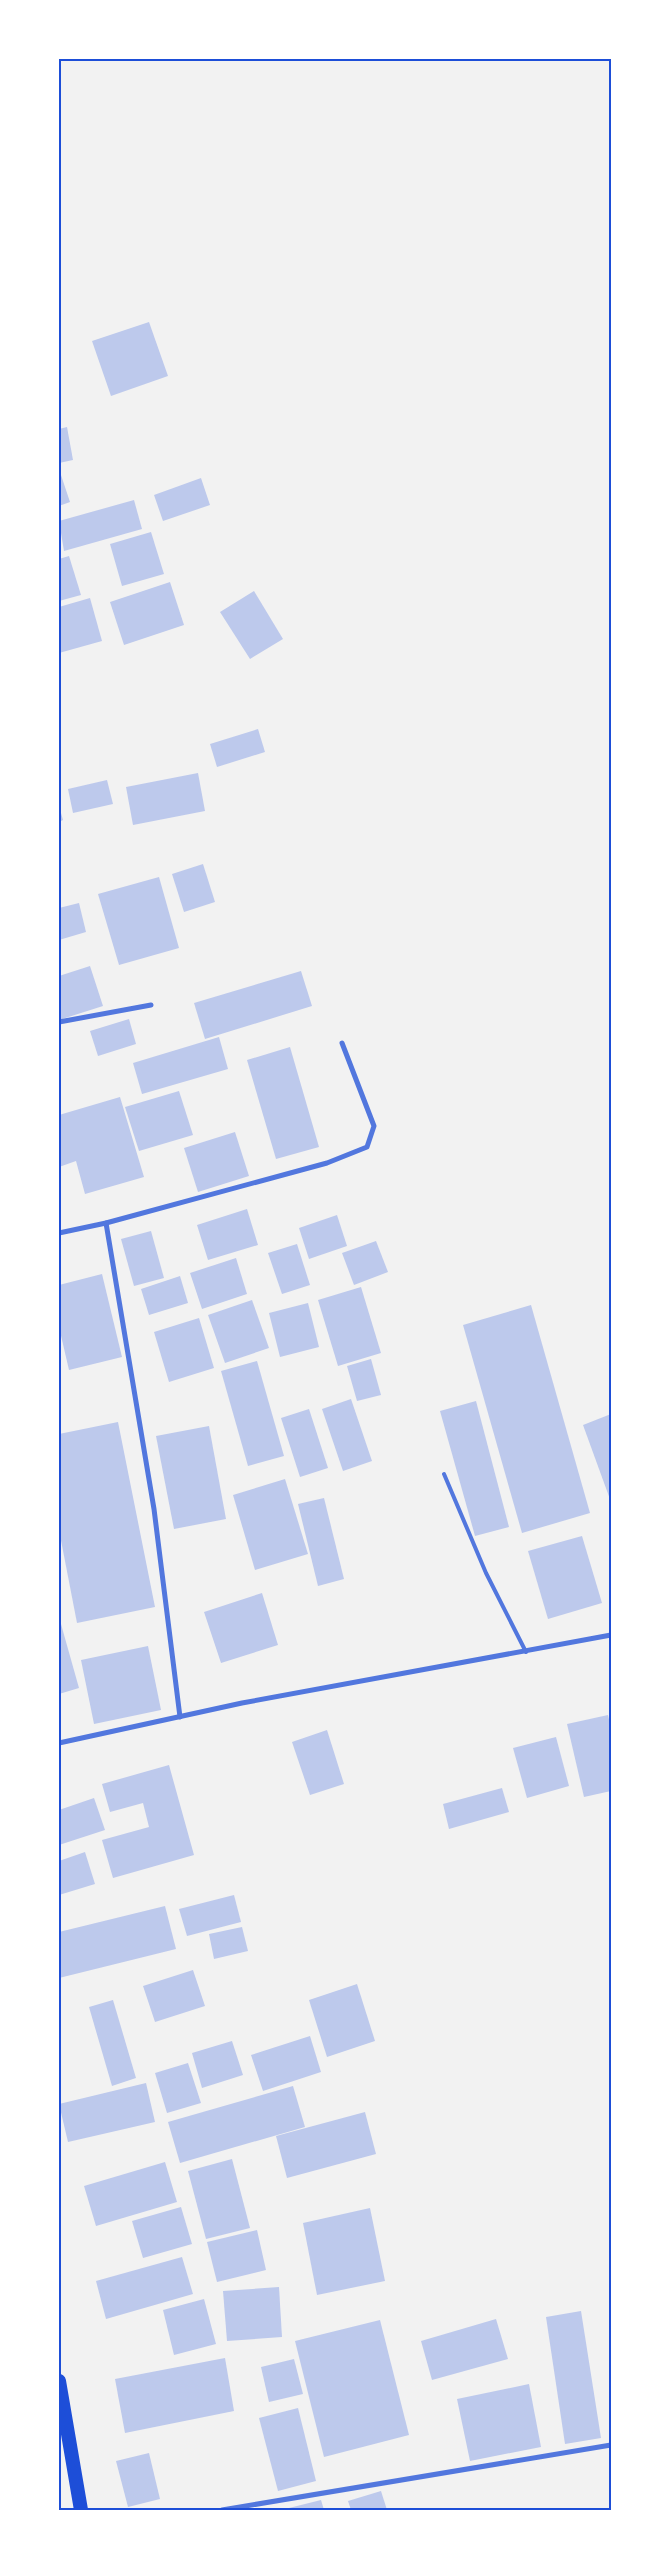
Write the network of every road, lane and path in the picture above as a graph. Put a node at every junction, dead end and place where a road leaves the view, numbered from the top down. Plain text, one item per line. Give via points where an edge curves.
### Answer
1 (151, 1005) dead end
2 (59, 1022) edge
3 (342, 1043) dead end
4 (106, 1224) junction
5 (59, 1233) edge
6 (444, 1474) dead end
7 (611, 1635) edge
8 (526, 1652) junction
9 (180, 1717) junction
10 (59, 1743) edge
11 (59, 2381) edge
12 (611, 2445) edge
13 (81, 2510) edge
14 (222, 2510) edge

1 - 2 street
3 - 4 street via 374,1126 367,1146 327,1163
4 - 5 street
4 - 9 street via 154,1509
6 - 8 lane via 486,1573
7 - 8 street
8 - 9 street
9 - 10 street
11 - 13 highway
12 - 14 street

